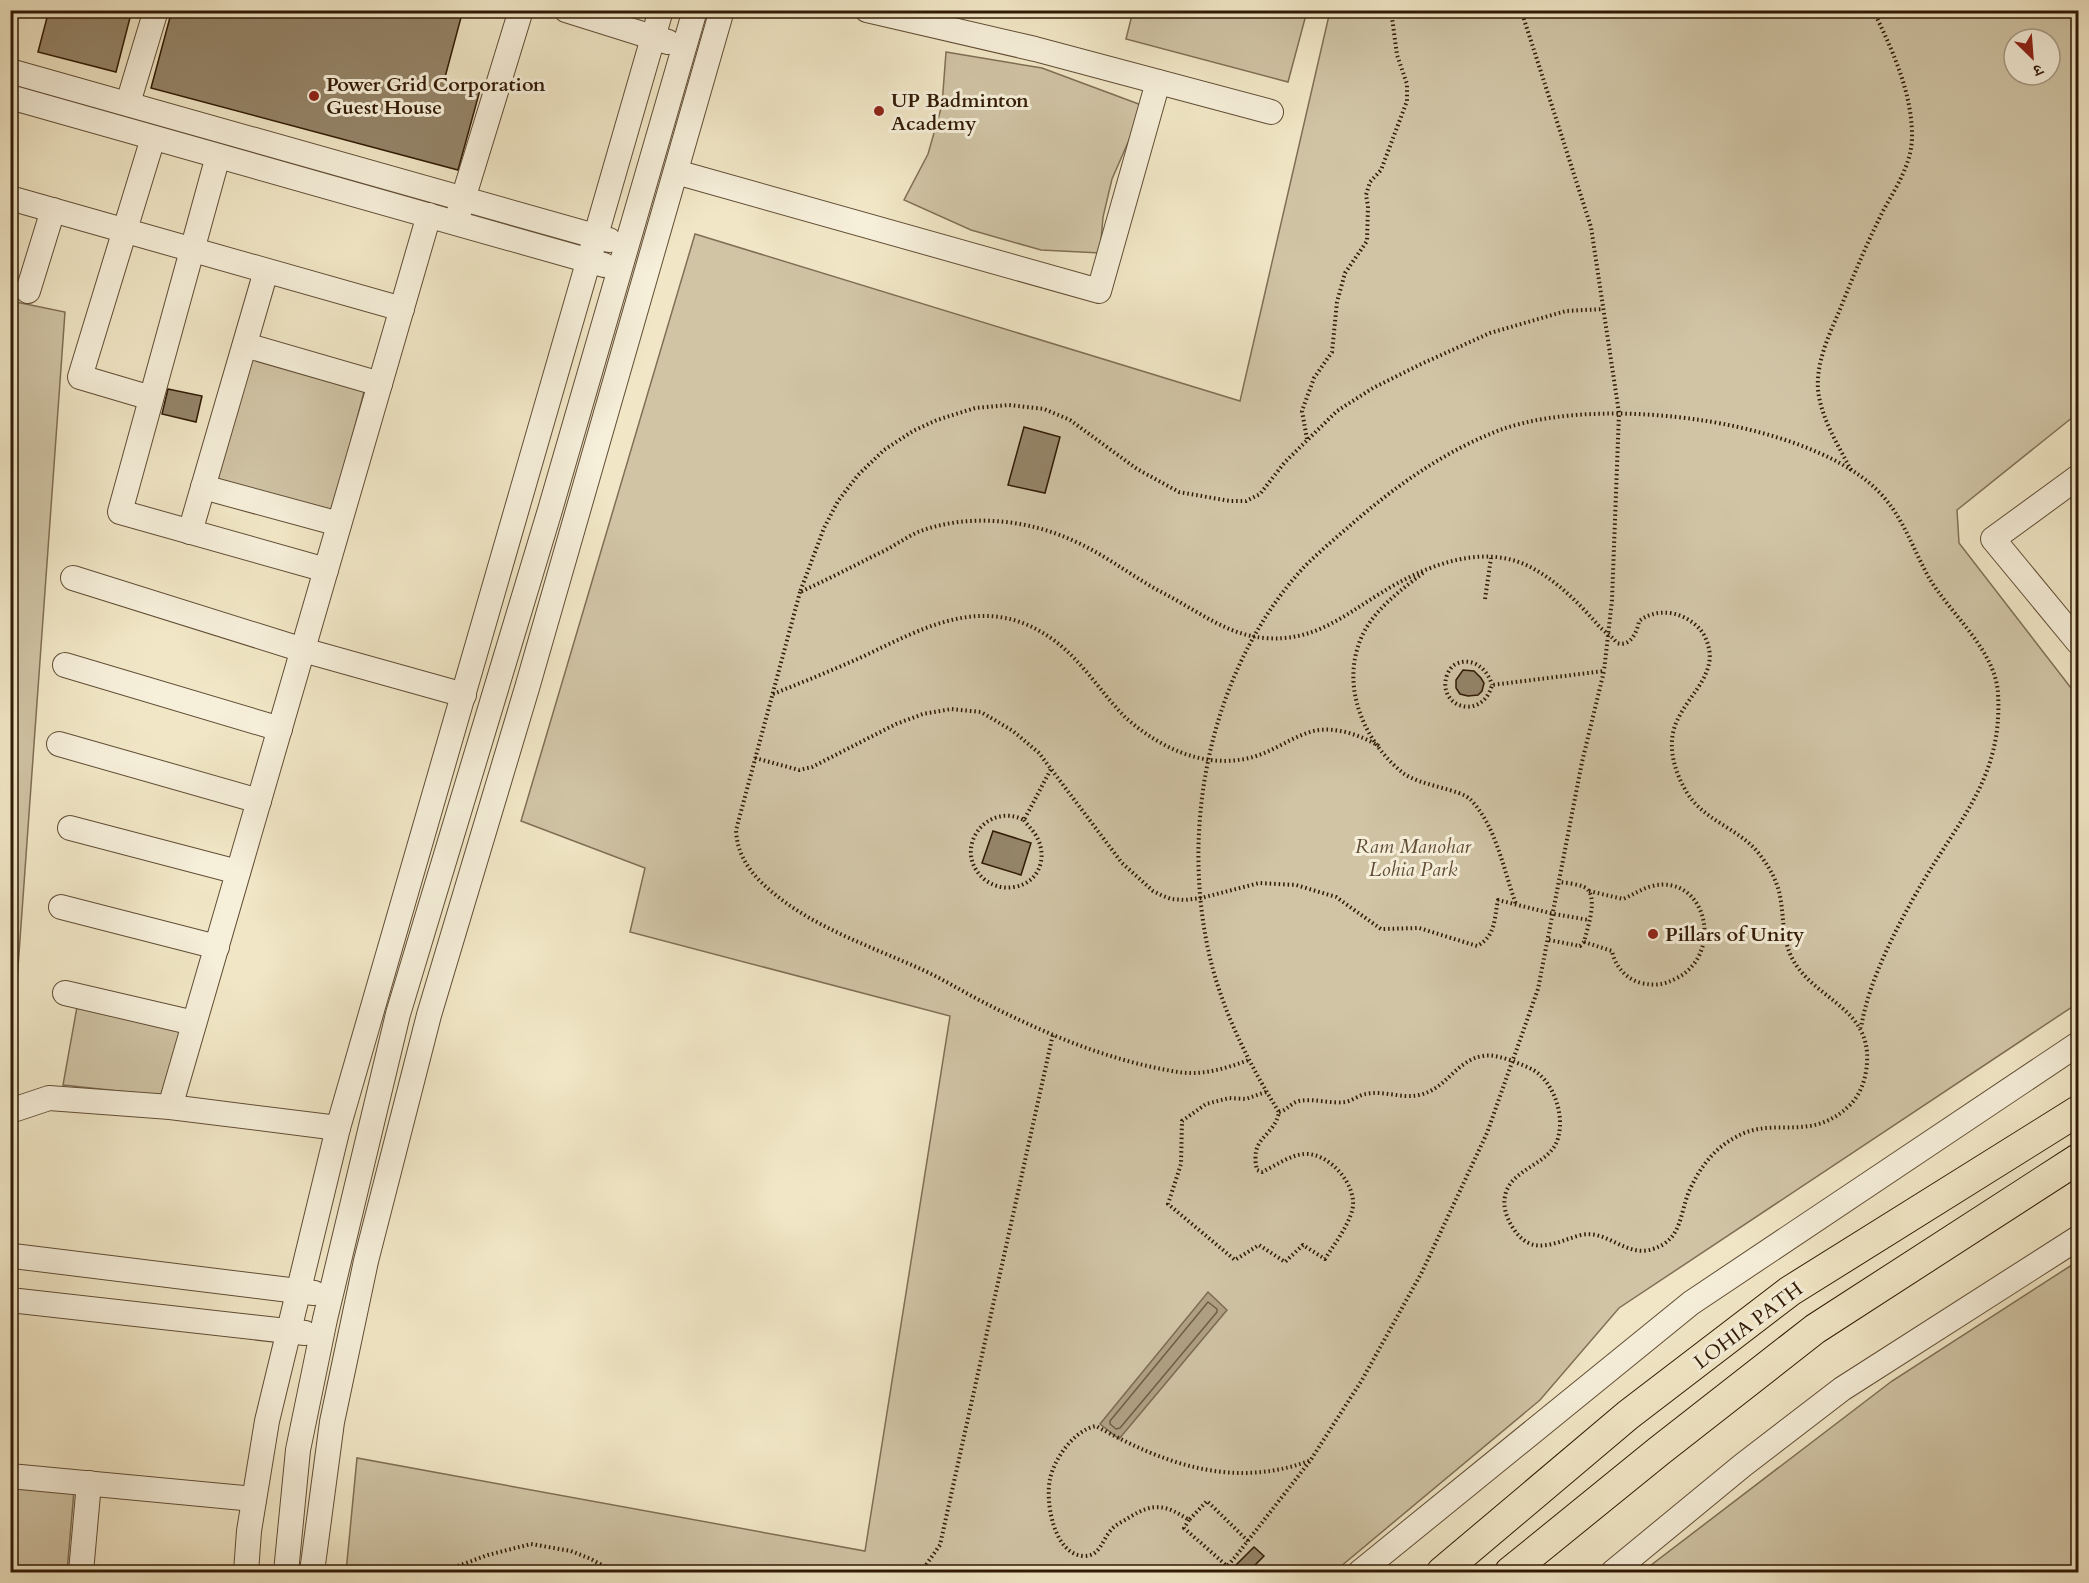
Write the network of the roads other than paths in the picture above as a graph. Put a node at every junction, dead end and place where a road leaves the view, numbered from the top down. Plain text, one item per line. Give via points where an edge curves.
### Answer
1 (156, 10) edge
2 (521, 10) edge
3 (566, 10) edge
4 (662, 10) edge
5 (695, 10) edge
6 (722, 10) edge
7 (867, 10) edge
8 (654, 38) junction
9 (684, 48) junction
10 (10, 71) edge
11 (1158, 82) junction
12 (10, 97) edge
13 (128, 103) junction
14 (1271, 112) dead end
15 (153, 138) junction
16 (218, 156) junction
17 (676, 172) junction
18 (10, 198) edge
19 (464, 198) junction
20 (53, 210) junction
21 (429, 215) junction
22 (456, 223) junction
23 (124, 231) junction
24 (596, 236) junction
25 (627, 245) junction
26 (192, 250) junction
27 (589, 261) junction
28 (650, 263) junction
29 (620, 269) junction
30 (266, 271) junction
31 (28, 291) dead end
32 (402, 309) junction
33 (245, 345) junction
34 (380, 384) junction
35 (151, 398) junction
36 (2079, 477) edge
37 (203, 487) junction
38 (339, 525) junction
39 (190, 532) junction
40 (326, 570) junction
41 (73, 579) dead end
42 (2079, 642) edge
43 (303, 650) junction
44 (65, 665) dead end
45 (464, 694) junction
46 (280, 729) junction
47 (59, 744) dead end
48 (259, 801) junction
49 (70, 828) dead end
50 (238, 872) junction
51 (61, 907) dead end
52 (217, 947) junction
53 (65, 993) dead end
54 (194, 1023) junction
55 (2079, 1044) edge
56 (170, 1107) junction
57 (10, 1111) edge
58 (2079, 1111) edge
59 (338, 1128) junction
60 (2079, 1159) edge
61 (2079, 1238) edge
62 (13, 1256) dead end
63 (299, 1291) junction
64 (331, 1295) junction
65 (10, 1300) edge
66 (358, 1300) junction
67 (289, 1331) junction
68 (322, 1335) junction
69 (10, 1476) edge
70 (89, 1483) junction
71 (254, 1499) junction
72 (81, 1572) edge
73 (246, 1572) edge
74 (286, 1572) edge
75 (312, 1572) edge
76 (1360, 1572) edge
77 (1442, 1572) edge
78 (1510, 1572) edge
79 (1613, 1572) edge

1 - 13 street
2 - 19 street
3 - 8 street
4 - 8 street
5 - 9 street
6 - 17 street
7 - 11 street
8 - 9 street
8 - 24 street
9 - 25 street
10 - 13 street
11 - 14 street
11 - 17 street via 1099,291
12 - 15 street
13 - 19 street
15 - 16 street
15 - 23 street
16 - 21 street
16 - 26 street
17 - 28 street
18 - 20 street
19 - 22 street
19 - 24 street
20 - 23 street
20 - 31 street
21 - 22 street
21 - 32 street
22 - 27 street
23 - 26 street
23 - 35 street via 80,377
24 - 25 street
24 - 27 street
25 - 28 street
25 - 29 street
26 - 30 street
26 - 35 street
27 - 29 street
27 - 45 street
28 - 29 street
28 - 66 street via 429,1015
29 - 64 street via 398,1014
30 - 32 street
30 - 33 street
32 - 34 street
33 - 34 street
33 - 37 street
34 - 38 street
35 - 39 street via 120,512
36 - 42 street via 1993,538
37 - 38 street
37 - 39 street
38 - 40 street
39 - 40 street
40 - 43 street
41 - 43 street
43 - 45 street
43 - 46 street
44 - 46 street
45 - 59 street
46 - 48 street
47 - 48 street
48 - 50 street
49 - 50 street
50 - 52 street
51 - 52 street
52 - 54 street
53 - 54 street
54 - 56 street
55 - 76 street via 1691,1303
56 - 57 street via 49,1098
56 - 59 street
58 - 77 main road, LOHIA PATH via 1790,1291 1628,1415
59 - 63 street
60 - 78 main road via 1815,1329
61 - 79 street via 1842,1389
62 - 63 street
63 - 64 street
63 - 67 street
64 - 66 street
64 - 68 street
65 - 67 street
66 - 75 street via 332,1422
67 - 68 street
67 - 71 street via 267,1421
68 - 74 street via 298,1450
69 - 70 street
70 - 71 street
70 - 72 street
71 - 73 street

